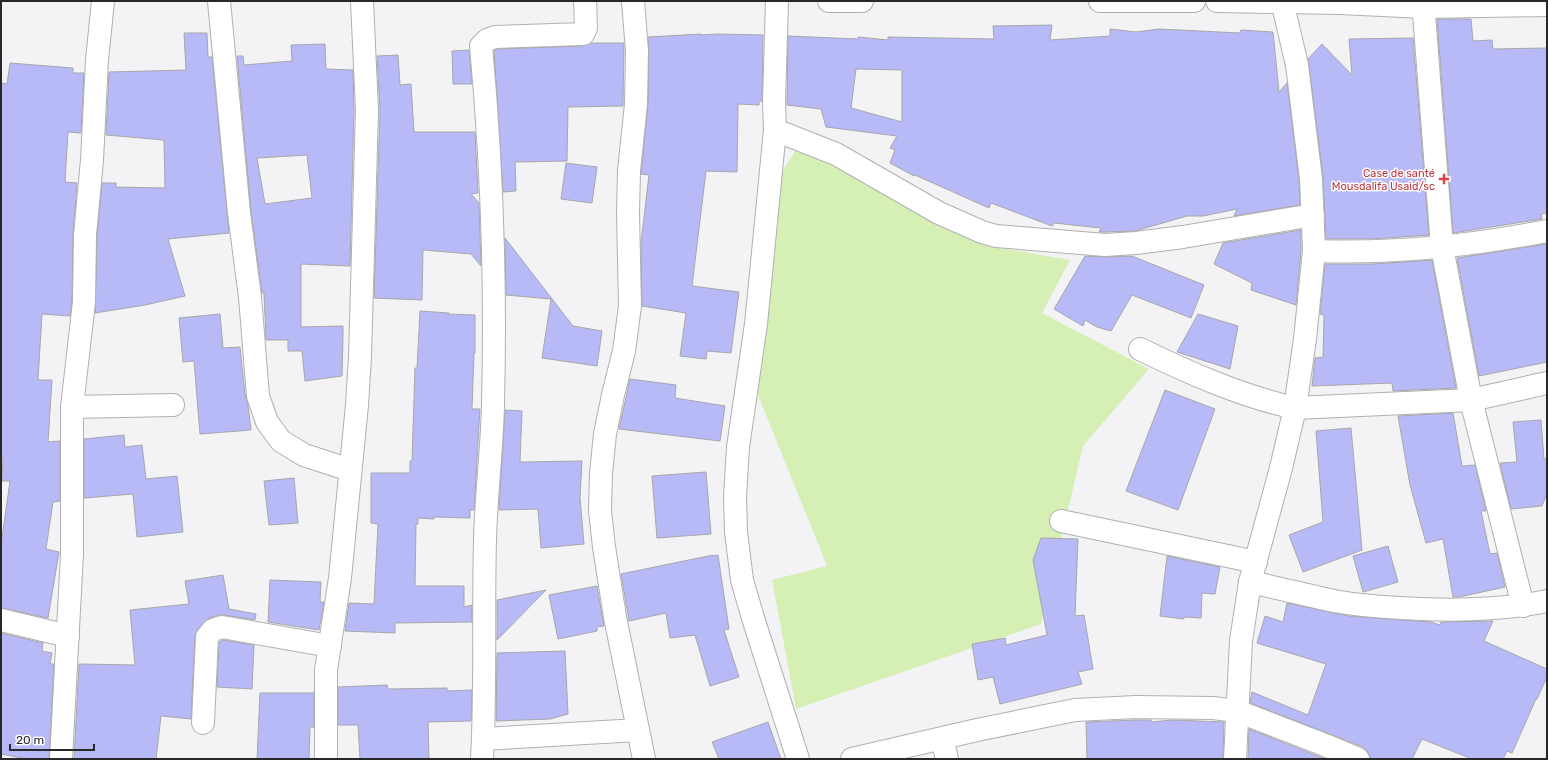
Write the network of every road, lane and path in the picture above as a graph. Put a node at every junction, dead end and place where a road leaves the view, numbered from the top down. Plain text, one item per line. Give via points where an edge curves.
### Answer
1 (103, 1) edge
2 (219, 1) edge
3 (362, 1) edge
4 (585, 1) edge
5 (633, 1) edge
6 (777, 1) edge
7 (829, 1) edge
8 (853, 1) edge
9 (862, 1) edge
10 (1100, 1) edge
11 (1143, 1) edge
12 (1194, 1) edge
13 (1217, 1) edge
14 (1282, 1) edge
15 (1499, 3) edge
16 (1424, 4) edge
17 (1547, 5) edge
18 (775, 130) junction
19 (1312, 214) junction
20 (1547, 231) edge
21 (1442, 247) junction
22 (1314, 251) junction
23 (1140, 349) dead end
24 (1547, 383) edge
25 (1471, 400) junction
26 (173, 405) dead end
27 (72, 407) junction
28 (1295, 408) junction
29 (350, 470) junction
30 (1061, 521) dead end
31 (1253, 572) junction
32 (1547, 601) edge
33 (1523, 606) junction
34 (1, 620) edge
35 (68, 636) junction
36 (330, 646) junction
37 (1237, 711) junction
38 (203, 723) dead end
39 (638, 730) junction
40 (483, 749) edge
41 (944, 749) edge
42 (61, 759) edge
43 (326, 759) edge
44 (644, 759) edge
45 (798, 759) edge
46 (852, 759) edge
47 (1235, 759) edge
48 (1358, 759) edge

1 - 27 street via 85,235 84,302
2 - 29 street via 258,396 267,422 281,441 304,455
3 - 29 street via 367,110 364,270 360,365
4 - 40 street via 586,28 583,34 495,37 481,46 492,197 494,316 493,406 485,539
5 - 39 street via 637,51 636,104 629,171 630,306 624,351 605,434 600,511 615,617
6 - 18 street
7 - 8 street
8 - 9 street
10 - 11 street
11 - 12 street
13 - 14 street
14 - 16 street
14 - 19 street via 1298,65 1311,179
15 - 16 street
15 - 17 street
16 - 21 street
18 - 19 street via 836,154 939,213 996,236 1105,245 1136,243
18 - 45 street via 756,324 738,447 736,532 742,580
19 - 22 street
20 - 21 street
21 - 22 street via 1358,252
21 - 25 street
22 - 28 street
23 - 28 street via 1230,388 1268,402
24 - 25 street
25 - 28 street
25 - 33 street
26 - 27 street
27 - 35 street via 72,554
28 - 31 street
29 - 36 street via 340,578
30 - 31 street
31 - 33 street via 1335,601 1420,609
31 - 37 street via 1241,641
32 - 33 street
34 - 35 street
35 - 42 street
36 - 38 street via 222,627 212,630 207,637
36 - 43 street via 326,670
37 - 41 street via 1193,707 1095,708 1067,711 977,730
37 - 47 street
37 - 48 street
39 - 40 street
39 - 44 street
41 - 46 street

